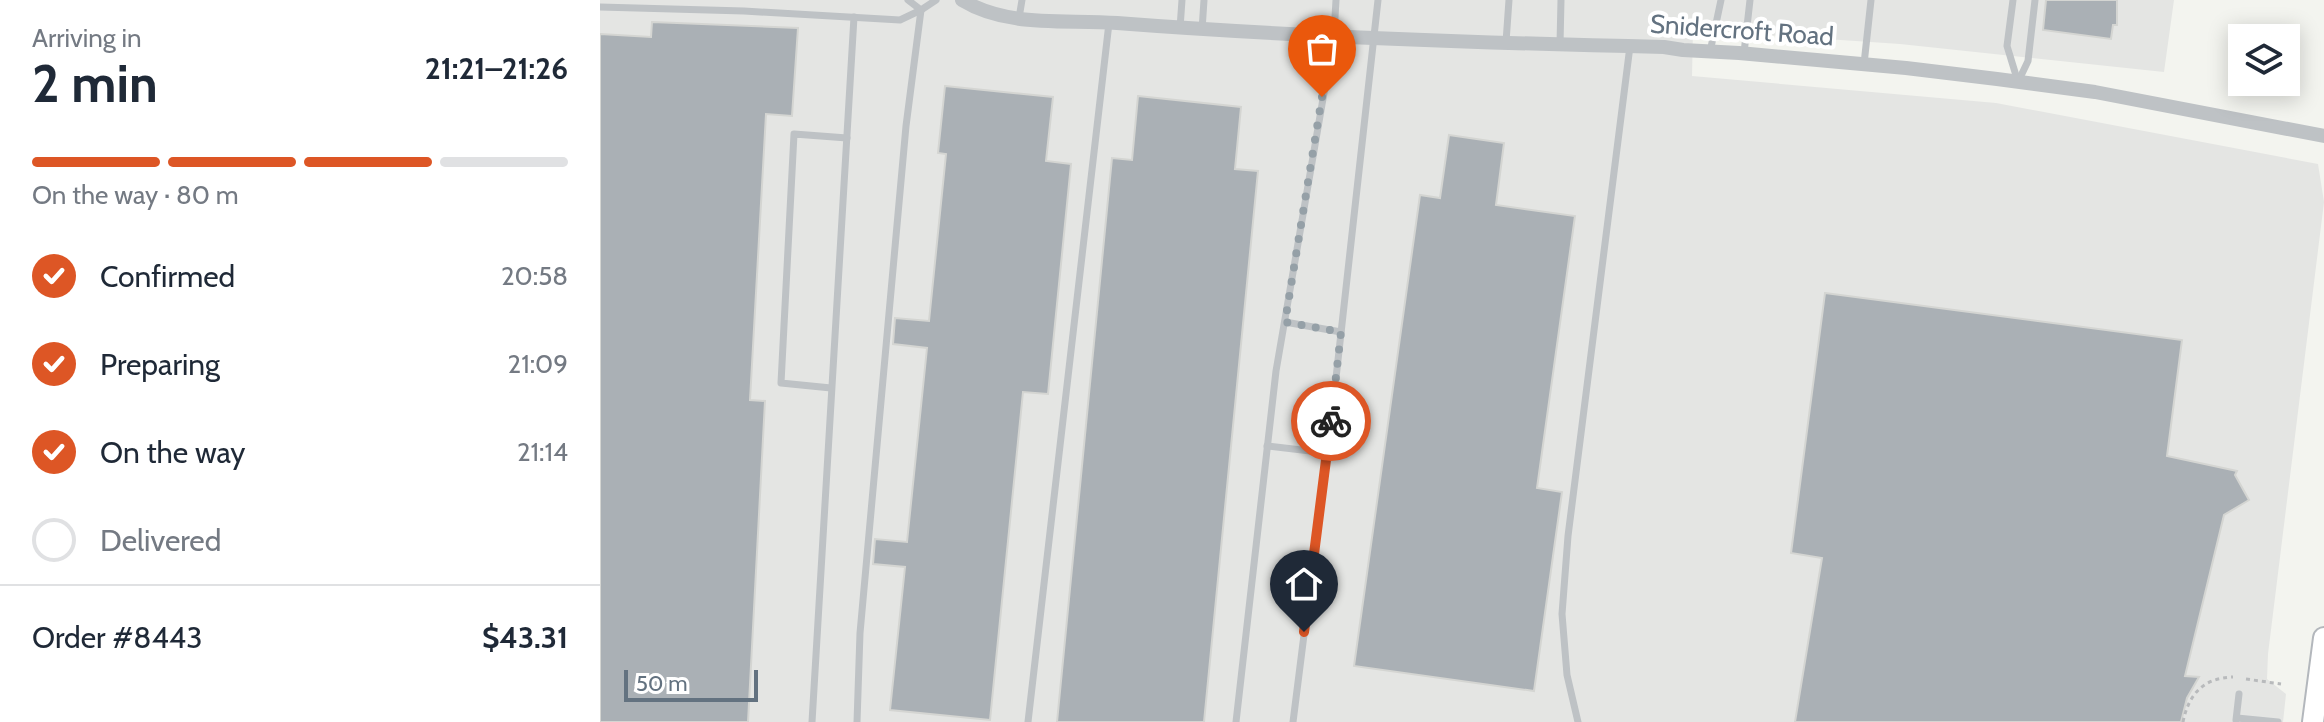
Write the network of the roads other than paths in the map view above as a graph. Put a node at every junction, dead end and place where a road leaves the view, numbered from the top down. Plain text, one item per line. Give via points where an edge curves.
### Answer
1 (908, 0) edge
2 (936, 0) edge
3 (962, 0) edge
4 (1022, 0) edge
5 (1182, 0) edge
6 (1204, 0) edge
7 (1336, 0) edge
8 (1378, 0) edge
9 (1509, 0) edge
10 (1561, 0) edge
11 (1707, 0) edge
12 (1750, 0) edge
13 (1871, 0) edge
14 (2013, 0) edge
15 (2035, 0) edge
16 (1720, 1) edge
17 (600, 7) edge
18 (921, 10) junction
19 (854, 17) junction
20 (1019, 18) junction
21 (1109, 23) junction
22 (1180, 28) junction
23 (1202, 30) junction
24 (1334, 35) junction
25 (1376, 37) junction
26 (1506, 42) junction
27 (1560, 44) junction
28 (1630, 46) junction
29 (1710, 52) junction
30 (1744, 53) junction
31 (1864, 64) junction
32 (2018, 82) junction
33 (2324, 136) edge
34 (847, 138) junction
35 (1285, 322) junction
36 (1341, 332) junction
37 (831, 388) junction
38 (1267, 446) junction
39 (1327, 453) junction
40 (2324, 638) edge
41 (2239, 694) dead end
42 (2236, 720) edge
43 (812, 722) edge
44 (857, 722) edge
45 (1028, 722) edge
46 (1237, 722) edge
47 (1293, 722) edge
48 (1578, 722) edge
49 (2278, 722) edge
50 (2313, 722) edge

1 - 18 lane
2 - 18 lane
3 - 20 street, Snidercroft Road
4 - 20 lane
5 - 22 lane
6 - 23 lane
7 - 24 lane
8 - 25 lane
9 - 26 lane
10 - 27 lane
11 - 16 lane
12 - 30 lane
13 - 31 lane
14 - 32 lane via 2007,46
15 - 32 lane via 2028,61
16 - 29 lane
17 - 19 lane
18 - 19 lane via 900,20
18 - 44 lane via 860,633
19 - 34 lane
20 - 21 street, Snidercroft Road
21 - 22 street, Snidercroft Road
21 - 45 lane
22 - 23 street, Snidercroft Road
23 - 24 street, Snidercroft Road
24 - 25 street, Snidercroft Road
24 - 35 lane
25 - 26 street, Snidercroft Road
25 - 36 lane
26 - 27 street, Snidercroft Road
27 - 28 street, Snidercroft Road
28 - 29 street, Snidercroft Road
28 - 48 lane via 1562,614
29 - 30 street, Snidercroft Road
30 - 31 street, Snidercroft Road
31 - 32 street, Snidercroft Road
32 - 33 street, Snidercroft Road
34 - 37 lane
34 - 37 lane via 794,134 781,383
35 - 36 lane
35 - 38 lane
36 - 39 lane
37 - 43 lane
38 - 39 lane
38 - 46 lane
39 - 47 lane
40 - 50 main road
41 - 42 lane
42 - 49 lane

